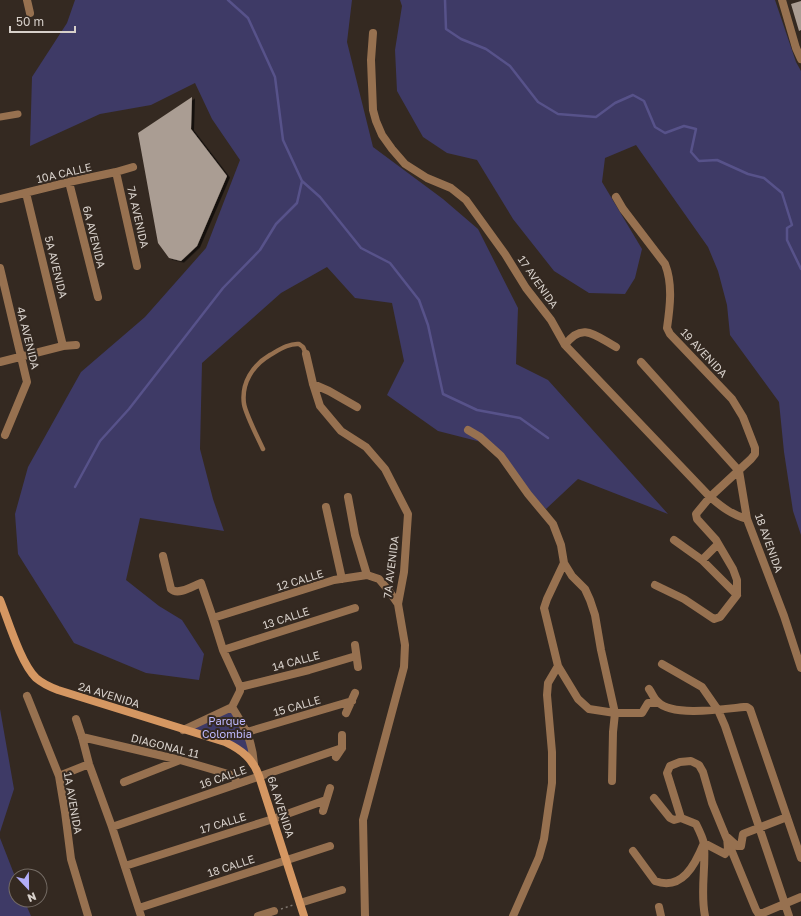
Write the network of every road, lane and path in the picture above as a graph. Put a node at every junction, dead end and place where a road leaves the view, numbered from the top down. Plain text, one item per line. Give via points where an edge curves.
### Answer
1 (27, 0) edge
2 (782, 0) edge
3 (30, 14) dead end
4 (372, 33) dead end
5 (799, 47) edge
6 (801, 59) edge
7 (18, 114) dead end
8 (0, 117) edge
9 (133, 167) dead end
10 (116, 172) junction
11 (69, 182) junction
12 (26, 193) junction
13 (616, 197) dead end
14 (0, 199) edge
15 (137, 266) dead end
16 (0, 268) edge
17 (98, 297) dead end
18 (76, 345) dead end
19 (565, 345) junction
20 (63, 346) junction
21 (616, 346) dead end
22 (305, 351) joint
23 (21, 357) junction
24 (0, 362) edge
25 (641, 362) dead end
26 (313, 384) junction
27 (357, 407) dead end
28 (468, 430) dead end
29 (6, 435) dead end
30 (263, 449) dead end
31 (739, 471) junction
32 (348, 497) dead end
33 (710, 497) junction
34 (326, 507) dead end
35 (747, 519) junction
36 (674, 540) dead end
37 (718, 544) junction
38 (163, 556) dead end
39 (702, 560) junction
40 (564, 563) junction
41 (367, 575) junction
42 (342, 579) junction
43 (655, 585) dead end
44 (737, 595) junction
45 (0, 600) edge
46 (398, 604) junction
47 (355, 608) dead end
48 (213, 618) junction
49 (355, 645) dead end
50 (223, 650) junction
51 (356, 656) junction
52 (662, 664) dead end
53 (558, 666) junction
54 (358, 667) dead end
55 (801, 668) edge
56 (240, 687) junction
57 (650, 689) dead end
58 (27, 696) dead end
59 (658, 703) junction
60 (232, 707) junction
61 (718, 710) junction
62 (346, 713) dead end
63 (615, 713) junction
64 (76, 719) dead end
65 (184, 730) junction
66 (247, 732) junction
67 (342, 735) dead end
68 (82, 737) junction
69 (342, 748) junction
70 (336, 757) dead end
71 (180, 760) junction
72 (89, 764) junction
73 (254, 764) junction
74 (58, 776) junction
75 (259, 776) junction
76 (612, 781) dead end
77 (124, 782) dead end
78 (236, 783) junction
79 (330, 788) dead end
80 (654, 798) dead end
81 (326, 800) junction
82 (323, 811) dead end
83 (787, 817) junction
84 (681, 818) junction
85 (274, 819) junction
86 (112, 827) junction
87 (760, 828) junction
88 (727, 837) junction
89 (704, 843) junction
90 (330, 846) dead end
91 (633, 851) dead end
92 (801, 858) edge
93 (286, 859) junction
94 (125, 866) junction
95 (342, 890) dead end
96 (801, 897) edge
97 (300, 903) junction
98 (785, 903) junction
99 (658, 907) dead end
100 (274, 911) dead end
101 (140, 912) edge
102 (88, 916) edge
103 (258, 916) edge
104 (304, 916) edge
105 (365, 916) edge
106 (513, 916) edge
107 (661, 916) edge
108 (705, 916) edge
109 (789, 916) edge

1 - 3 street
2 - 5 street
4 - 19 street, 17 AVENIDA via 373,110 382,135 405,164 427,178 451,188 466,200 551,320
5 - 6 street
7 - 8 street
9 - 10 street, 10A CALLE
10 - 11 street, 10A CALLE
10 - 15 street, 7A AVENIDA
11 - 12 street, 10A CALLE
11 - 17 street, 6A AVENIDA
12 - 14 street, 10A CALLE
12 - 20 street, 5A AVENIDA
13 - 31 street, 19 AVENIDA via 665,264 671,284 667,328 670,334 732,399 743,417 755,454
16 - 23 street, 4A AVENIDA
18 - 20 street
19 - 21 street via 571,336 585,331
19 - 33 street, 17 AVENIDA
20 - 23 street
22 - 26 street, 7A AVENIDA
22 - 30 lane via 299,344 278,351 256,366 249,376 244,393 244,405
23 - 24 street
23 - 29 street, 4A AVENIDA via 27,382
25 - 31 street
26 - 27 street
26 - 46 street, 7A AVENIDA via 320,406 341,431 366,447 385,469 408,514 404,572
28 - 40 street via 501,456 553,524
31 - 33 street
31 - 35 street, 18 AVENIDA
32 - 41 street via 355,535
33 - 35 street, 17 AVENIDA via 730,513
33 - 37 street via 696,514 697,519
34 - 42 street
35 - 55 street, 18 AVENIDA
36 - 39 street
37 - 39 street
37 - 44 street via 733,569 737,580
38 - 48 street via 173,592 201,583
39 - 44 street
40 - 53 street via 544,608
40 - 63 street via 585,589 595,615
41 - 42 street, 12 CALLE
41 - 46 street via 379,579
42 - 48 street, 12 CALLE
43 - 44 street via 684,599 714,619 720,617
45 - 65 main road, 2A AVENIDA via 26,664 42,682 58,690
46 - 105 street, 7A AVENIDA via 405,645 404,667 362,820
47 - 50 street, 13 CALLE
48 - 50 street
49 - 51 street
50 - 56 street
51 - 54 street
51 - 56 street, 14 CALLE
52 - 61 street via 702,687
53 - 63 street via 578,699 589,709
53 - 106 street via 548,683 547,695 552,783 544,839 539,857
56 - 60 street
57 - 59 street
58 - 74 street, 1A AVENIDA
59 - 61 street via 673,710
59 - 63 street via 648,703 642,713
60 - 65 street
60 - 66 street, 6A AVENIDA
61 - 83 street via 744,707 750,709
61 - 87 street
62 - 66 street, 15 CALLE via 354,697
63 - 76 street
64 - 68 street
65 - 73 main road, 2A AVENIDA via 232,745
66 - 73 street, 6A AVENIDA
67 - 69 street
68 - 71 street, DIAGONAL 11
68 - 72 street
69 - 70 street
69 - 75 street, 16 CALLE
71 - 77 street
71 - 78 street, DIAGONAL 11 via 235,776
72 - 74 street
72 - 86 street
73 - 75 main road, 6A AVENIDA
74 - 102 street, 1A AVENIDA via 71,858
75 - 78 street, 16 CALLE
75 - 85 main road, 6A AVENIDA
78 - 86 street, 16 CALLE
79 - 81 street
80 - 84 street via 670,818
81 - 82 street
81 - 85 street, 17 CALLE
83 - 87 street
83 - 92 street
84 - 88 street via 667,773 670,766 692,761 699,765 703,772 712,803
84 - 89 street via 696,824
85 - 93 main road, 6A AVENIDA
85 - 94 street, 17 CALLE
86 - 94 street
87 - 88 street via 743,834 741,846 737,846
87 - 98 street
88 - 89 street via 726,854
88 - 98 street via 758,913
89 - 91 street via 686,874 680,880 668,884 655,881
89 - 108 street via 702,895
90 - 93 street, 18 CALLE
93 - 97 main road, 6A AVENIDA
93 - 101 street, 18 CALLE
94 - 101 street
95 - 97 street
96 - 98 street
97 - 104 main road, 6A AVENIDA
98 - 109 street
99 - 107 street
100 - 103 street

